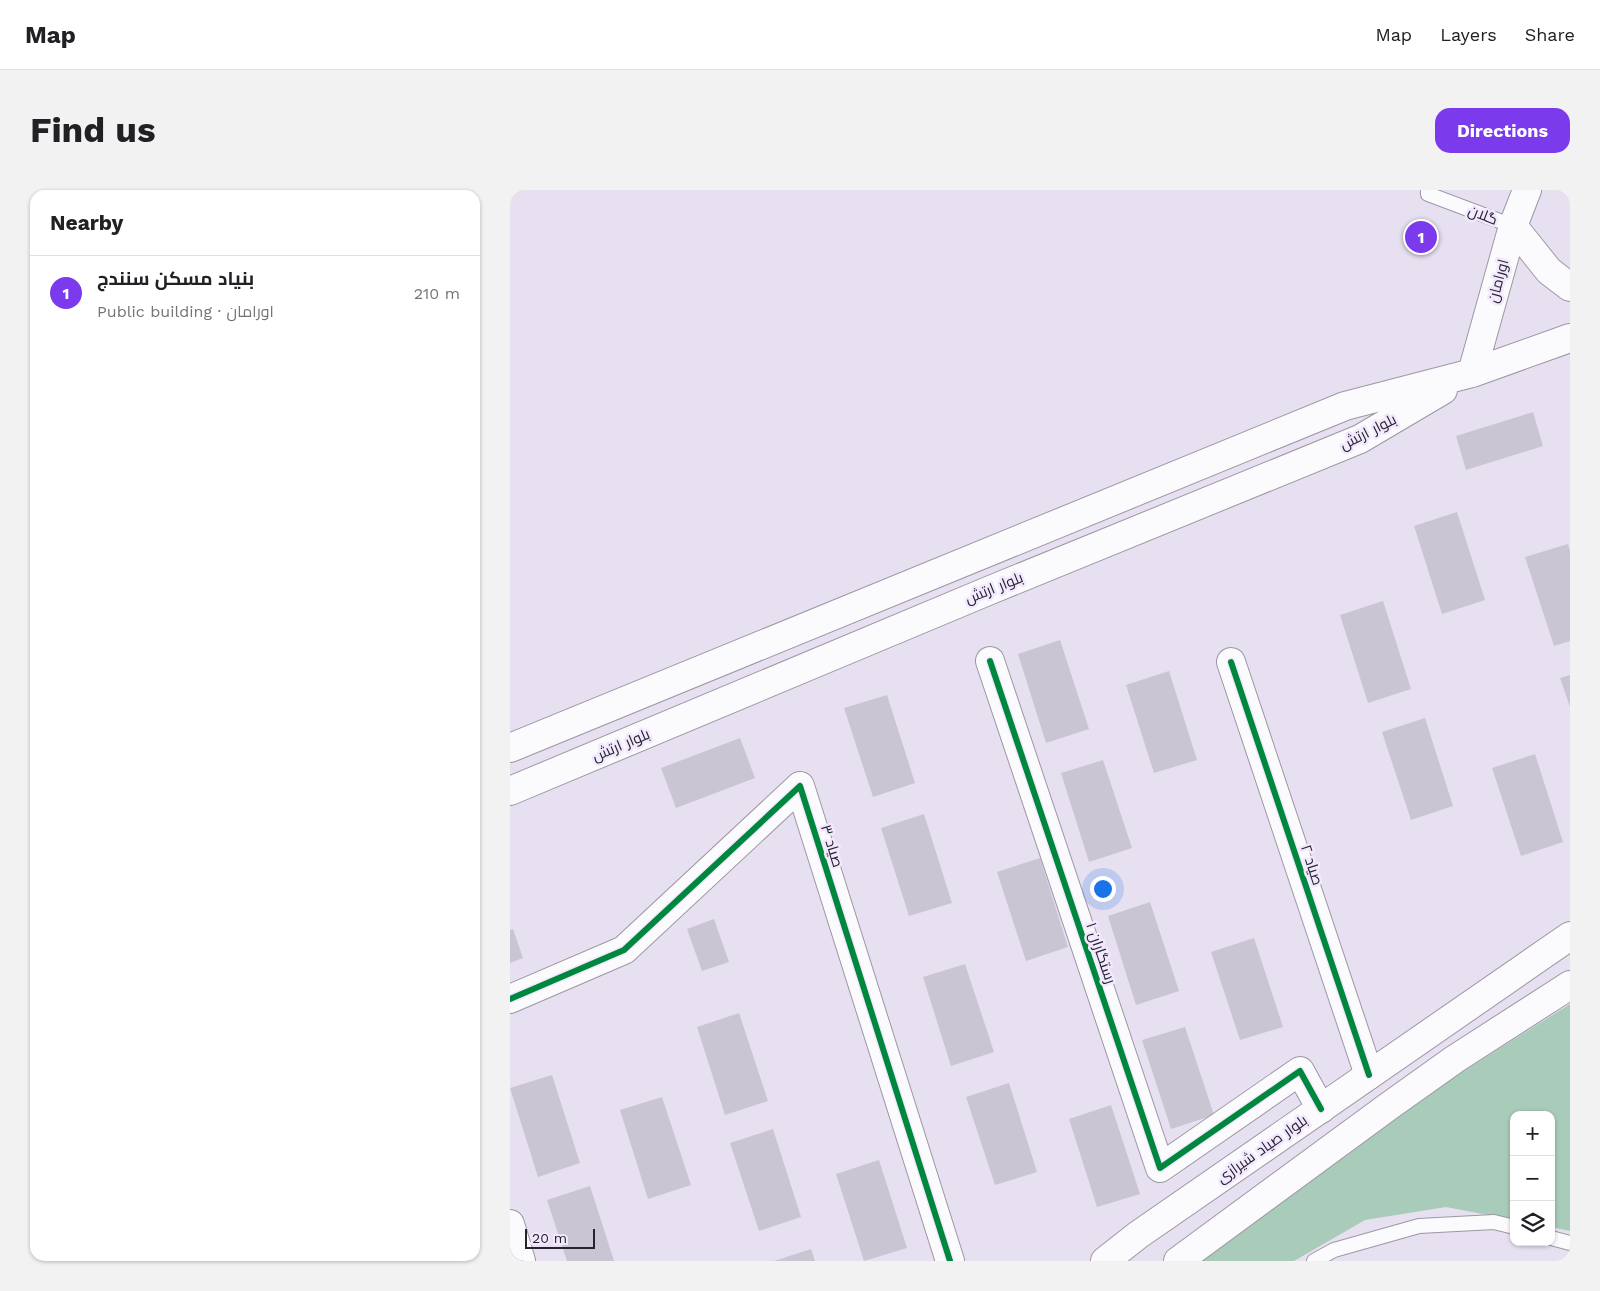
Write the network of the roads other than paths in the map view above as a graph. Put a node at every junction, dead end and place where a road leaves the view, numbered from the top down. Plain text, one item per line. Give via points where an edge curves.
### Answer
1 (1526, 190) edge
2 (1424, 191) edge
3 (1513, 226) junction
4 (1570, 287) edge
5 (1570, 338) edge
6 (1472, 373) junction
7 (990, 661) dead end
8 (1231, 662) dead end
9 (510, 748) edge
10 (510, 791) edge
11 (1570, 936) edge
12 (1570, 984) edge
13 (510, 999) edge
14 (1369, 1075) junction
15 (1331, 1102) junction
16 (1367, 1122) junction
17 (510, 1224) edge
18 (1510, 1226) edge
19 (1555, 1239) edge
20 (1570, 1243) edge
21 (521, 1261) edge
22 (950, 1261) edge
23 (1105, 1261) edge
24 (1178, 1261) edge
25 (1314, 1261) edge

1 - 3 main road, اورامان
2 - 3 lane, گلان
3 - 4 main road via 1549,271
3 - 6 main road, اورامان
5 - 6 main road, بلوار ارتش
6 - 9 main road, بلوار ارتش via 1345,406
6 - 10 main road, بلوار ارتش via 1360,439
7 - 15 main road, رستگاران ۱ via 1160,1168 1300,1071
8 - 14 main road, صیاد ۲
11 - 14 main road, بلوار صیاد شیرازی
12 - 16 main road via 1455,1059
13 - 22 main road, صیاد ۳ via 624,950 800,786
14 - 15 main road, بلوار صیاد شیرازی
15 - 16 main road
15 - 23 main road, بلوار صیاد شیرازی
16 - 24 main road
17 - 21 main road
18 - 25 lane via 1494,1222 1419,1226 1334,1250
19 - 20 lane

